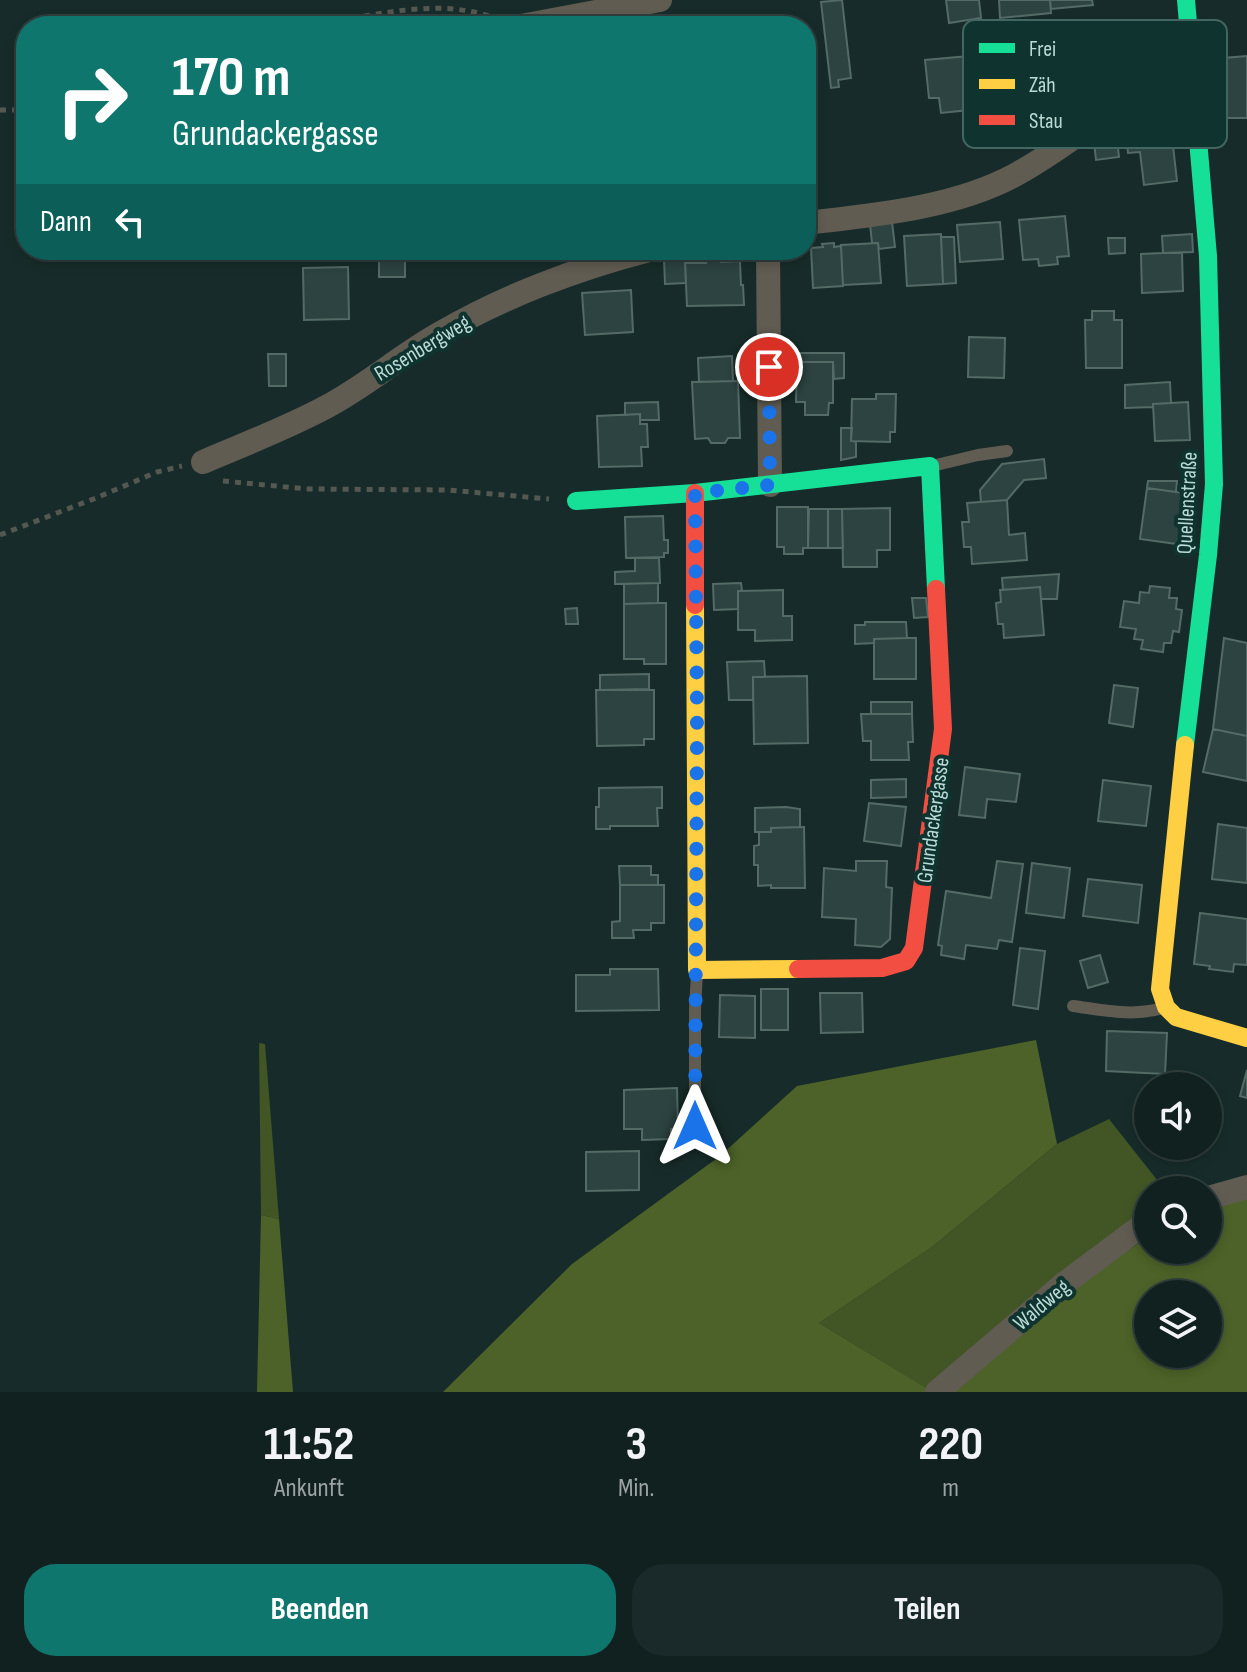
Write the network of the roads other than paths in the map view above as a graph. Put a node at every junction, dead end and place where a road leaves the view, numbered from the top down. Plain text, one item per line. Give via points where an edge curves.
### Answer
1 (660, 0) edge
2 (1186, 0) edge
3 (557, 16) edge
4 (1188, 20) edge
5 (1060, 148) edge
6 (1199, 148) edge
7 (816, 222) edge
8 (617, 260) edge
9 (768, 260) edge
10 (1007, 451) dead end
11 (203, 462) road end
12 (930, 466) junction
13 (770, 485) junction
14 (695, 493) junction
15 (576, 501) road end
16 (697, 970) junction
17 (1073, 1006) dead end
18 (1166, 1007) junction
19 (1247, 1038) edge
20 (695, 1126) dead end
21 (1247, 1187) edge
22 (1222, 1194) edge
23 (1134, 1231) edge
24 (937, 1392) edge

1 - 3 street
2 - 4 street, Quellenstraße
5 - 7 street via 1003,181 962,196
6 - 18 street, Quellenstraße via 1208,256 1214,484 1161,971
8 - 11 street, Rosenbergweg via 485,310 419,345 329,406
9 - 13 street
10 - 12 lane
12 - 13 street
12 - 16 street, Grundackergasse via 943,729 913,953 904,963 882,968
13 - 14 street
14 - 15 street
14 - 16 street
16 - 20 lane
17 - 18 lane via 1130,1013
18 - 19 street via 1184,1020
21 - 22 street
23 - 24 street, Waldweg

